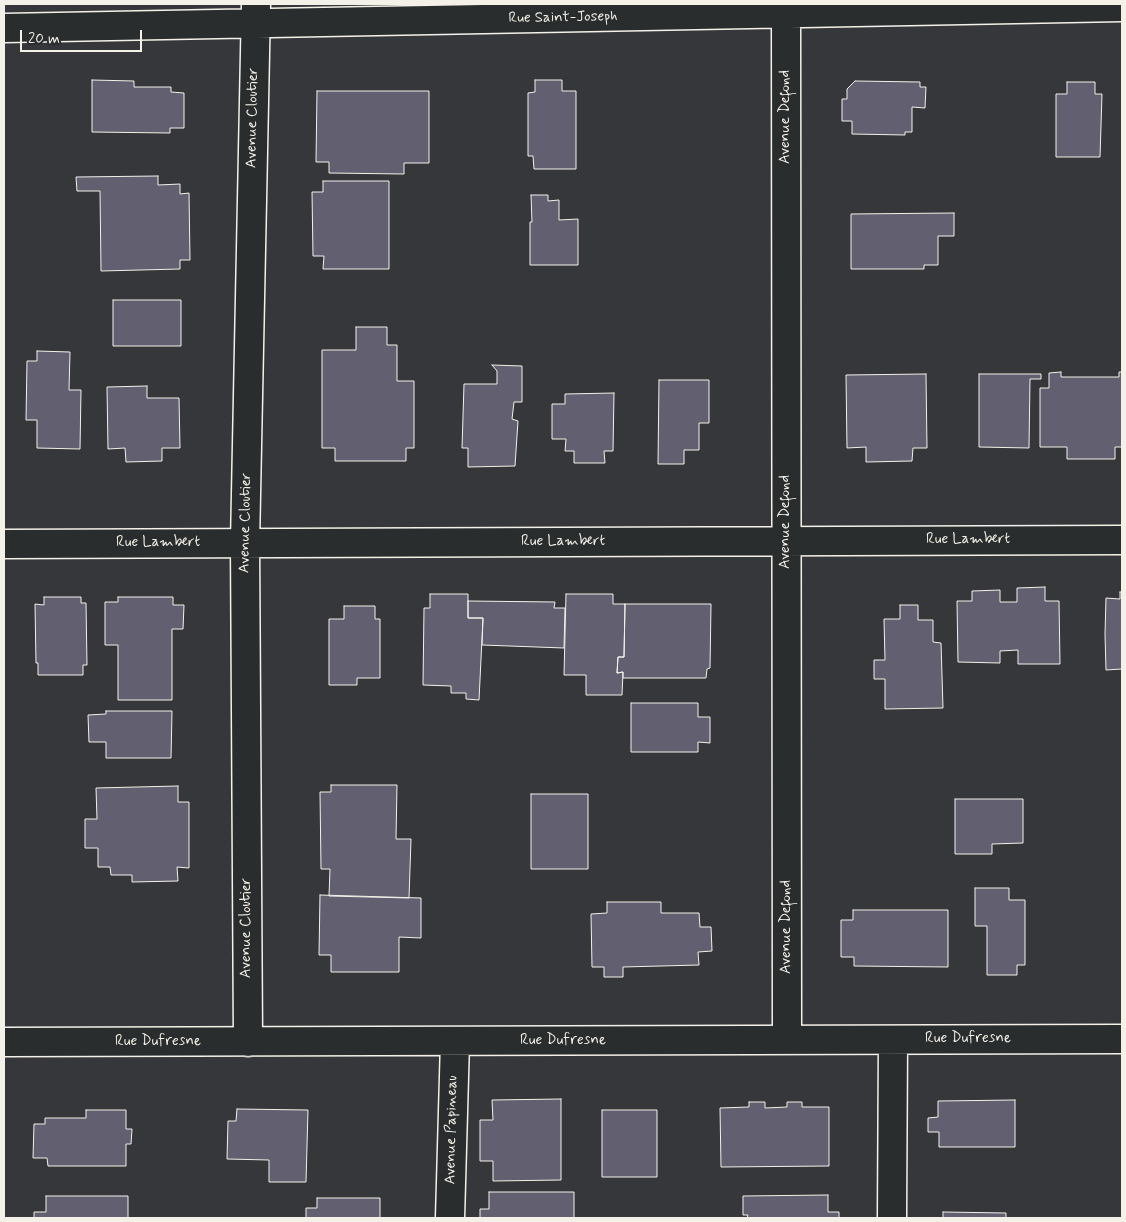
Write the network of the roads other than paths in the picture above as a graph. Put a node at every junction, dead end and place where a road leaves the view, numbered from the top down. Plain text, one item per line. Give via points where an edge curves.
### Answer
1 (1122, 7) edge
2 (786, 9) edge
3 (256, 14) edge
4 (4, 28) edge
5 (1122, 540) edge
6 (786, 541) junction
7 (245, 543) junction
8 (4, 544) edge
9 (1122, 1039) edge
10 (787, 1040) junction
11 (892, 1040) junction
12 (455, 1041) junction
13 (4, 1042) edge
14 (248, 1042) junction
15 (450, 1218) edge
16 (892, 1218) edge

1 - 2 street, Rue Saint-Joseph
2 - 3 street, Rue Saint-Joseph
2 - 6 street, Avenue Defond
3 - 4 street, Rue Saint-Joseph
3 - 7 street, Avenue Cloutier
5 - 6 street, Rue Lambert
6 - 7 street, Rue Lambert
6 - 10 street, Avenue Defond
7 - 8 street, Rue Lambert
7 - 14 street, Avenue Cloutier
9 - 11 street, Rue Dufresne
10 - 11 street, Rue Dufresne
10 - 12 street, Rue Dufresne
11 - 16 street
12 - 14 street, Rue Dufresne
12 - 15 street, Avenue Papineau
13 - 14 street, Rue Dufresne

